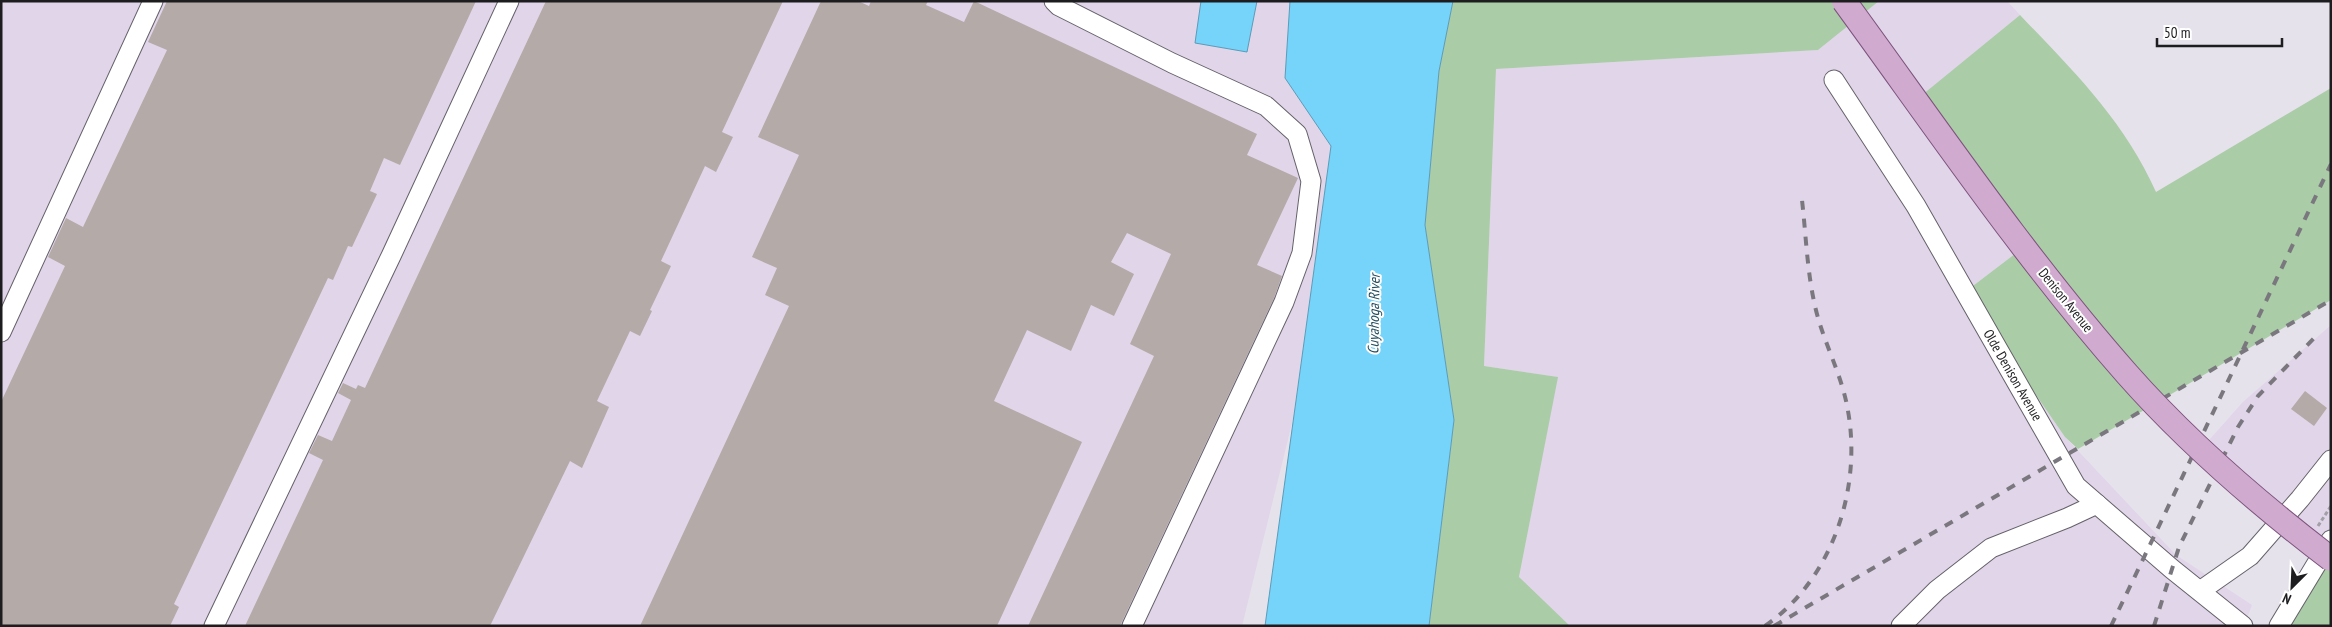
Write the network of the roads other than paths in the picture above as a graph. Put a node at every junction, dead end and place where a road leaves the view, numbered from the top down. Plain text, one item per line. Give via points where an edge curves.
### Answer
1 (153, 1) edge
2 (509, 1) edge
3 (1054, 1) edge
4 (1844, 1) edge
5 (1834, 80) dead end
6 (1, 332) edge
7 (2331, 460) edge
8 (2096, 504) junction
9 (2331, 540) edge
10 (2331, 559) edge
11 (2200, 591) junction
12 (214, 626) edge
13 (1132, 626) edge
14 (1901, 626) edge
15 (2243, 626) edge
16 (2279, 626) edge

1 - 6 street
2 - 12 street
3 - 13 street via 1172,63 1266,106 1298,134 1311,181 1302,253 1284,302
4 - 10 main road, Denison Avenue, bridge via 2046,278 2128,375 2188,436 2265,506
5 - 8 street, Olde Denison Avenue via 1916,206 2076,486
7 - 11 street via 2250,556
8 - 11 street, Olde Denison Avenue
8 - 14 street via 1991,548 1937,590
9 - 16 street
11 - 15 street, Olde Denison Avenue

